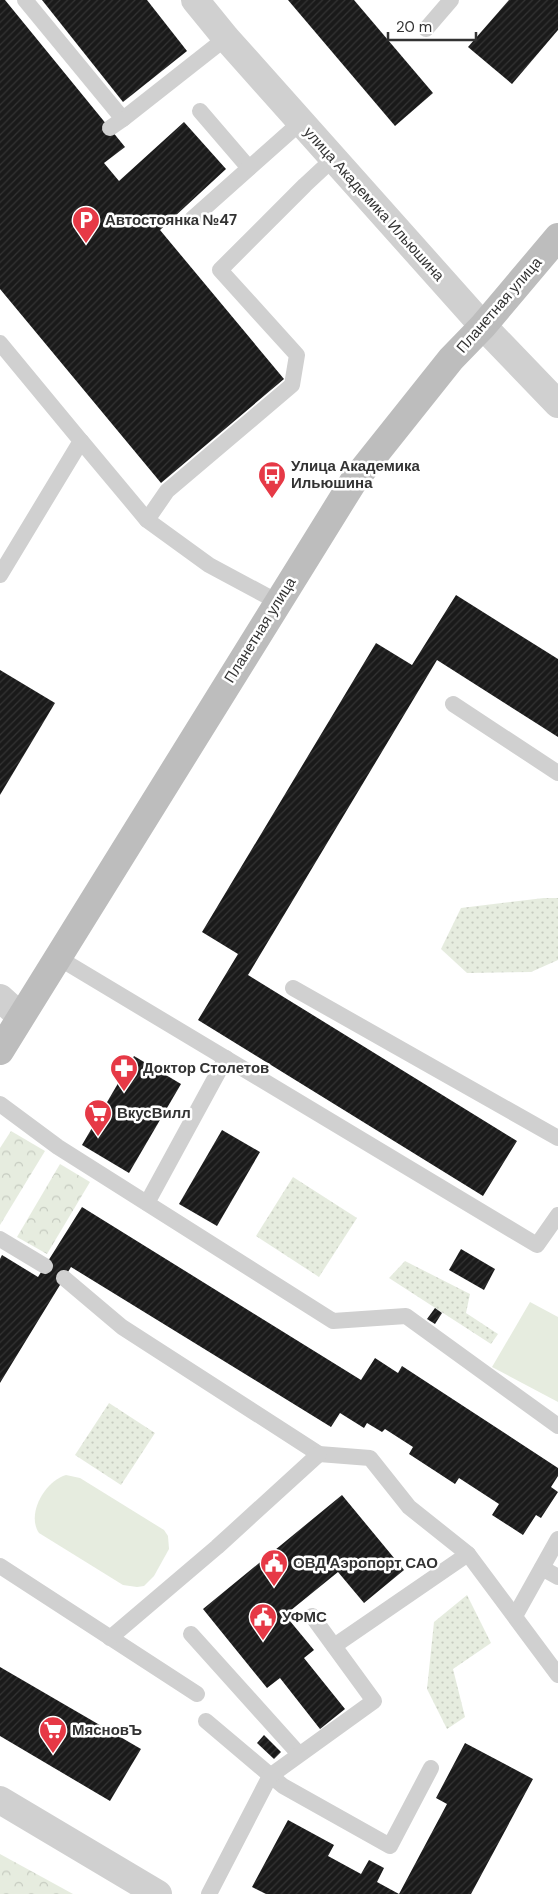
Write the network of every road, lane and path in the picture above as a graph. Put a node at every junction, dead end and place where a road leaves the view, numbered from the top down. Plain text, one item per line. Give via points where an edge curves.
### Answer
1 (25, 0) edge
2 (195, 0) edge
3 (451, 0) edge
4 (426, 30) dead end
5 (226, 38) junction
6 (200, 111) dead end
7 (301, 122) junction
8 (334, 158) junction
9 (249, 168) junction
10 (192, 219) dead end
11 (558, 237) edge
12 (483, 326) junction
13 (0, 343) edge
14 (558, 404) edge
15 (82, 441) junction
16 (147, 520) junction
17 (0, 575) edge
18 (278, 602) junction
19 (453, 704) dead end
20 (558, 773) edge
21 (57, 957) junction
22 (293, 988) dead end
23 (0, 998) edge
24 (20, 1016) junction
25 (0, 1051) edge
26 (226, 1058) junction
27 (0, 1104) edge
28 (558, 1138) edge
29 (147, 1203) junction
30 (558, 1215) edge
31 (0, 1238) edge
32 (45, 1266) dead end
33 (64, 1278) dead end
34 (558, 1426) edge
35 (319, 1454) junction
36 (558, 1539) edge
37 (468, 1554) junction
38 (0, 1566) edge
39 (542, 1568) junction
40 (558, 1577) edge
41 (312, 1616) dead end
42 (515, 1616) junction
43 (191, 1634) dead end
44 (110, 1638) junction
45 (334, 1646) junction
46 (558, 1675) edge
47 (197, 1694) dead end
48 (206, 1721) dead end
49 (299, 1754) junction
50 (431, 1768) dead end
51 (270, 1776) junction
52 (2, 1806) edge
53 (158, 1894) edge
54 (209, 1894) edge

1 - 5 lane via 116,123
2 - 5 street, улица Академика Ильюшина
3 - 4 lane
5 - 7 street, улица Академика Ильюшина
6 - 9 lane
7 - 8 street, улица Академика Ильюшина
7 - 9 lane
8 - 12 street, улица Академика Ильюшина
8 - 16 lane via 220,270 297,355 292,385 167,492
9 - 10 lane
11 - 12 street, Планетная улица
12 - 14 street, улица Академика Ильюшина
12 - 18 street, Планетная улица via 451,360 353,482
13 - 15 lane
15 - 16 lane
15 - 17 lane
16 - 18 lane via 209,565
18 - 21 street, Планетная улица
19 - 20 lane
21 - 24 street, Планетная улица
21 - 26 lane
22 - 28 lane
23 - 24 street
24 - 25 street, Планетная улица
26 - 29 lane
26 - 30 lane via 537,1245
27 - 29 lane
29 - 34 lane via 333,1321 406,1316
31 - 32 lane
33 - 35 lane via 122,1327
35 - 37 lane via 370,1458 409,1507
35 - 44 lane
36 - 39 lane
37 - 42 lane
37 - 45 lane
38 - 44 lane
39 - 40 lane
39 - 42 lane
41 - 45 lane
42 - 46 lane
43 - 49 lane
44 - 47 lane
45 - 49 lane via 374,1700
48 - 51 lane
49 - 51 lane
50 - 51 lane via 390,1846
51 - 54 lane
52 - 53 street

